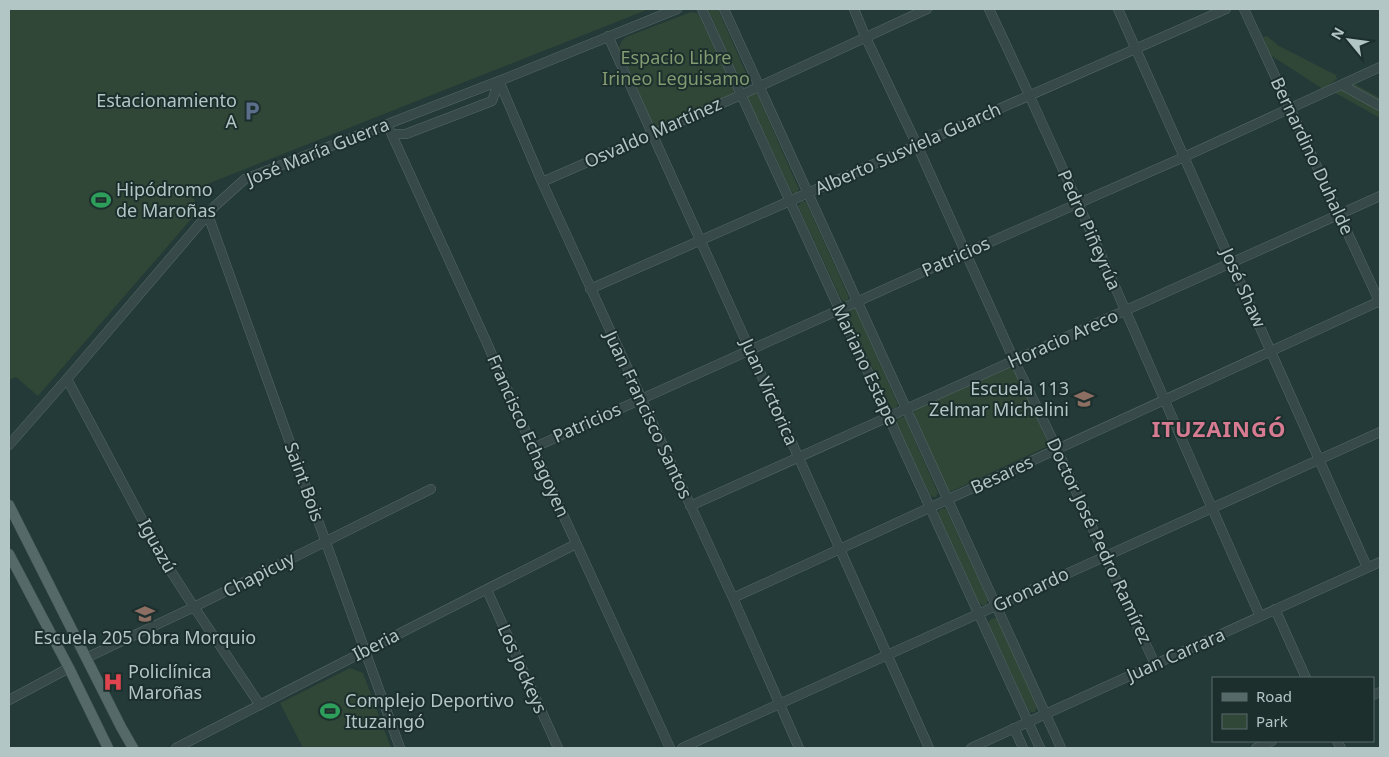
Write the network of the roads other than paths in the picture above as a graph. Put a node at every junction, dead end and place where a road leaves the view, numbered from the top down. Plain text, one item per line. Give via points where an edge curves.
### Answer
1 (677, 9) edge
2 (702, 9) edge
3 (724, 9) edge
4 (854, 9) edge
5 (927, 9) edge
6 (989, 9) edge
7 (1118, 9) edge
8 (1226, 9) edge
9 (1244, 9) edge
10 (1211, 11) edge
11 (608, 36) junction
12 (865, 36) junction
13 (1136, 48) junction
14 (1380, 67) edge
15 (499, 81) junction
16 (1342, 85) junction
17 (759, 86) junction
18 (741, 94) junction
19 (1030, 95) junction
20 (1380, 106) edge
21 (1290, 109) junction
22 (387, 124) junction
23 (392, 134) junction
24 (652, 134) junction
25 (917, 145) junction
26 (1184, 157) junction
27 (542, 182) junction
28 (808, 192) junction
29 (1380, 196) edge
30 (790, 200) junction
31 (1078, 203) junction
32 (1339, 214) junction
33 (208, 215) junction
34 (700, 240) junction
35 (965, 253) junction
36 (1232, 263) junction
37 (590, 288) junction
38 (857, 301) junction
39 (1380, 302) edge
40 (839, 309) junction
41 (1125, 311) junction
42 (750, 350) junction
43 (1271, 351) junction
44 (1014, 360) junction
45 (67, 379) junction
46 (642, 399) junction
47 (1164, 400) junction
48 (907, 408) junction
49 (889, 416) junction
50 (1380, 432) edge
51 (9, 445) edge
52 (533, 448) junction
53 (1057, 449) junction
54 (798, 457) junction
55 (1320, 459) junction
56 (431, 489) dead end
57 (948, 500) junction
58 (9, 505) edge
59 (690, 506) junction
60 (930, 508) junction
61 (1211, 508) junction
62 (325, 542) junction
63 (576, 544) junction
64 (840, 549) junction
65 (9, 554) edge
66 (1105, 556) junction
67 (1380, 562) edge
68 (1367, 568) junction
69 (486, 590) junction
70 (733, 598) junction
71 (996, 606) junction
72 (194, 608) junction
73 (1274, 610) junction
74 (978, 614) junction
75 (1260, 616) junction
76 (365, 651) junction
77 (887, 655) junction
78 (86, 658) junction
79 (1155, 664) junction
80 (69, 668) junction
81 (1306, 677) edge
82 (9, 700) edge
83 (779, 704) junction
84 (260, 705) junction
85 (1045, 714) junction
86 (1028, 722) junction
87 (1014, 728) junction
88 (1270, 742) edge
89 (108, 748) edge
90 (133, 748) edge
91 (176, 748) edge
92 (400, 748) edge
93 (558, 748) edge
94 (670, 748) edge
95 (682, 748) edge
96 (799, 748) edge
97 (929, 748) edge
98 (971, 748) edge
99 (1023, 748) edge
100 (1040, 748) edge
101 (1061, 748) edge
102 (1256, 748) edge

1 - 11 street, José María Guerra
2 - 18 street, Mariano Estape
3 - 17 street, Mariano Estape
4 - 12 street, Doctor José Pedro Ramírez
5 - 12 street, Osvaldo Martínez
6 - 19 street, Pedro Piñeyrúa
7 - 13 street, José Shaw
8 - 10 street, Alberto Susviela Guarch
9 - 21 street, Bernardino Duhalde
10 - 13 street, Alberto Susviela Guarch
11 - 15 street, José María Guerra
11 - 24 street, Juan Victorica
12 - 17 street, Osvaldo Martínez
12 - 25 street, Doctor José Pedro Ramírez
13 - 19 street, Alberto Susviela Guarch
13 - 26 street, José Shaw
14 - 16 street, Patricios
15 - 22 street, José María Guerra
15 - 23 street, José María Guerra via 492,101 406,134
15 - 27 street, Juan Francisco Santos
16 - 20 street
16 - 21 street, Patricios
17 - 18 street, Osvaldo Martínez
17 - 28 street, Mariano Estape
18 - 24 street, Osvaldo Martínez
18 - 30 street, Mariano Estape
19 - 25 street, Alberto Susviela Guarch
19 - 31 street, Pedro Piñeyrúa
21 - 26 street, Patricios
21 - 32 street, Bernardino Duhalde
22 - 23 street, Francisco Echagoyen
22 - 33 street, José María Guerra via 245,179
23 - 52 street, Francisco Echagoyen
24 - 27 street, Osvaldo Martínez
24 - 34 street, Juan Victorica
25 - 28 street, Alberto Susviela Guarch
25 - 35 street, Doctor José Pedro Ramírez
26 - 31 street, Patricios
26 - 36 street, José Shaw
27 - 37 street, Juan Francisco Santos
28 - 30 street, Alberto Susviela Guarch
28 - 38 street, Mariano Estape
29 - 32 street, Horacio Areco
30 - 34 street, Alberto Susviela Guarch
30 - 40 street, Mariano Estape
31 - 35 street, Patricios
31 - 41 street, Pedro Piñeyrúa
32 - 36 street, Horacio Areco
32 - 39 street, Bernardino Duhalde
33 - 45 street, José María Guerra
33 - 62 street, Saint Bois
34 - 37 street, Alberto Susviela Guarch
34 - 42 street, Juan Victorica
35 - 38 street, Patricios
35 - 44 street, Doctor José Pedro Ramírez
36 - 41 street, Horacio Areco
36 - 43 street, José Shaw
37 - 46 street, Juan Francisco Santos
38 - 40 street, Patricios
38 - 48 street, Mariano Estape
39 - 43 street, Besares
40 - 42 street, Patricios
40 - 49 street, Mariano Estape
41 - 44 street, Horacio Areco
41 - 47 street, Pedro Piñeyrúa
42 - 46 street, Patricios
42 - 54 street, Juan Victorica
43 - 47 street, Besares
43 - 55 street, José Shaw
44 - 48 street, Horacio Areco
44 - 53 street, Doctor José Pedro Ramírez
45 - 51 street, José María Guerra
45 - 72 street, Iguazú via 163,559
46 - 52 street, Patricios
46 - 59 street, Juan Francisco Santos
47 - 53 street, Besares
47 - 61 street, Pedro Piñeyrúa
48 - 49 street, Horacio Areco
48 - 57 street, Mariano Estape
49 - 54 street, Horacio Areco
49 - 60 street, Mariano Estape
50 - 55 street, Gronardo
52 - 63 street, Francisco Echagoyen
53 - 57 street, Besares
53 - 66 street, Doctor José Pedro Ramírez
54 - 59 street, Horacio Areco
54 - 64 street, Juan Victorica
55 - 61 street, Gronardo
55 - 68 street, José Shaw
56 - 62 street, Chapicuy
57 - 60 street, Besares
57 - 71 street, Mariano Estape
58 - 78 main road
59 - 70 street, Juan Francisco Santos
60 - 64 street, Besares
60 - 74 street, Mariano Estape
61 - 66 street, Gronardo
61 - 75 street, Pedro Piñeyrúa
62 - 72 street, Chapicuy
62 - 76 street, Saint Bois
63 - 69 street, Iberia
63 - 94 street, Francisco Echagoyen
64 - 70 street, Besares
64 - 77 street, Juan Victorica
65 - 80 main road
66 - 71 street, Gronardo
66 - 79 street, Doctor José Pedro Ramírez
67 - 68 street, Juan Carrara
68 - 73 street, Juan Carrara
69 - 76 street, Iberia
69 - 93 street, Los Jockeys
70 - 83 street, Juan Francisco Santos
71 - 74 street, Gronardo
71 - 85 street, Mariano Estape
72 - 78 street, Chapicuy
72 - 84 street, Iguazú
73 - 75 street, Juan Carrara
73 - 81 street
74 - 77 street, Gronardo
74 - 86 street, Mariano Estape
75 - 79 street, Juan Carrara
76 - 84 street, Iberia
76 - 92 street, Saint Bois
77 - 83 street, Gronardo
77 - 97 street, Juan Victorica
78 - 90 main road
79 - 85 street, Juan Carrara
80 - 82 street
80 - 89 main road
83 - 95 street, Gronardo
83 - 96 street, Juan Francisco Santos
84 - 91 street, Iberia
85 - 86 street, Juan Carrara
85 - 101 street, Mariano Estape
86 - 87 street, Juan Carrara
86 - 100 street, Mariano Estape
87 - 98 street, Juan Carrara
87 - 99 street
88 - 102 street

